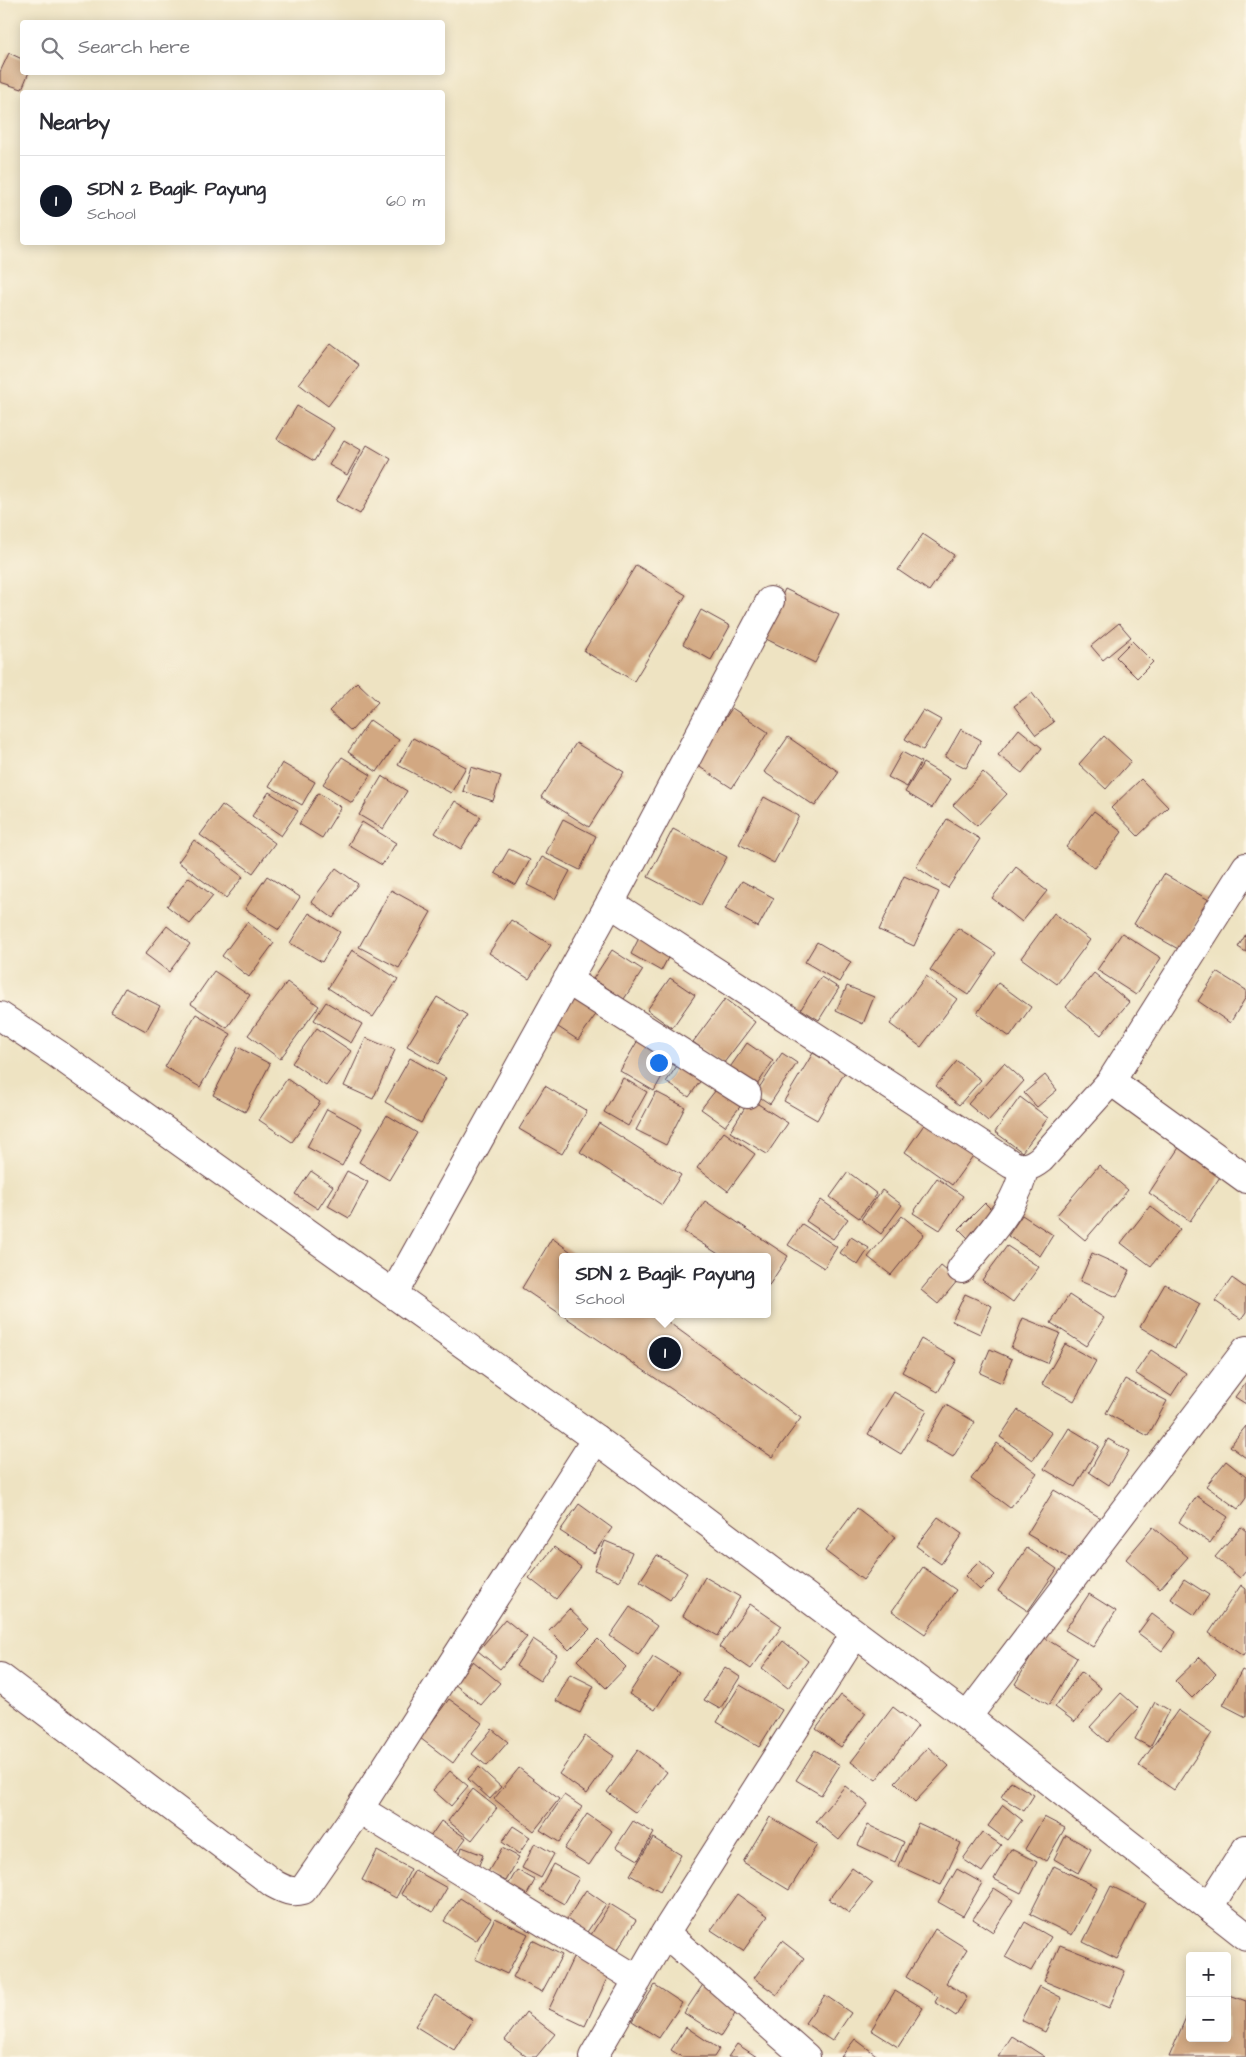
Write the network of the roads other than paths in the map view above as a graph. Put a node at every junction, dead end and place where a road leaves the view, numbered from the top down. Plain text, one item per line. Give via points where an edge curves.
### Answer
1 (770, 601) dead end
2 (1246, 867) edge
3 (610, 903) junction
4 (568, 980) junction
5 (0, 1016) edge
6 (1111, 1081) junction
7 (746, 1094) dead end
8 (1024, 1168) junction
9 (1246, 1179) edge
10 (961, 1269) dead end
11 (394, 1293) junction
12 (1246, 1350) edge
13 (596, 1439) junction
14 (855, 1634) junction
15 (0, 1677) edge
16 (967, 1717) junction
17 (360, 1809) junction
18 (1246, 1849) edge
19 (1209, 1907) junction
20 (665, 1934) junction
21 (1246, 1936) edge
22 (638, 1980) junction
23 (593, 2057) edge
24 (806, 2057) edge

1 - 3 street
2 - 6 street
3 - 4 street
3 - 8 street via 1011,1164
4 - 7 street
4 - 11 street
5 - 11 street
6 - 8 street via 1041,1159
6 - 9 street
8 - 10 street via 1013,1202
11 - 13 street
12 - 16 street
13 - 14 street
13 - 17 street
14 - 16 street
14 - 20 street
15 - 17 street via 286,1890 303,1890
16 - 19 street
17 - 22 street
18 - 19 street
19 - 21 street
20 - 22 street
20 - 24 street
22 - 23 street

